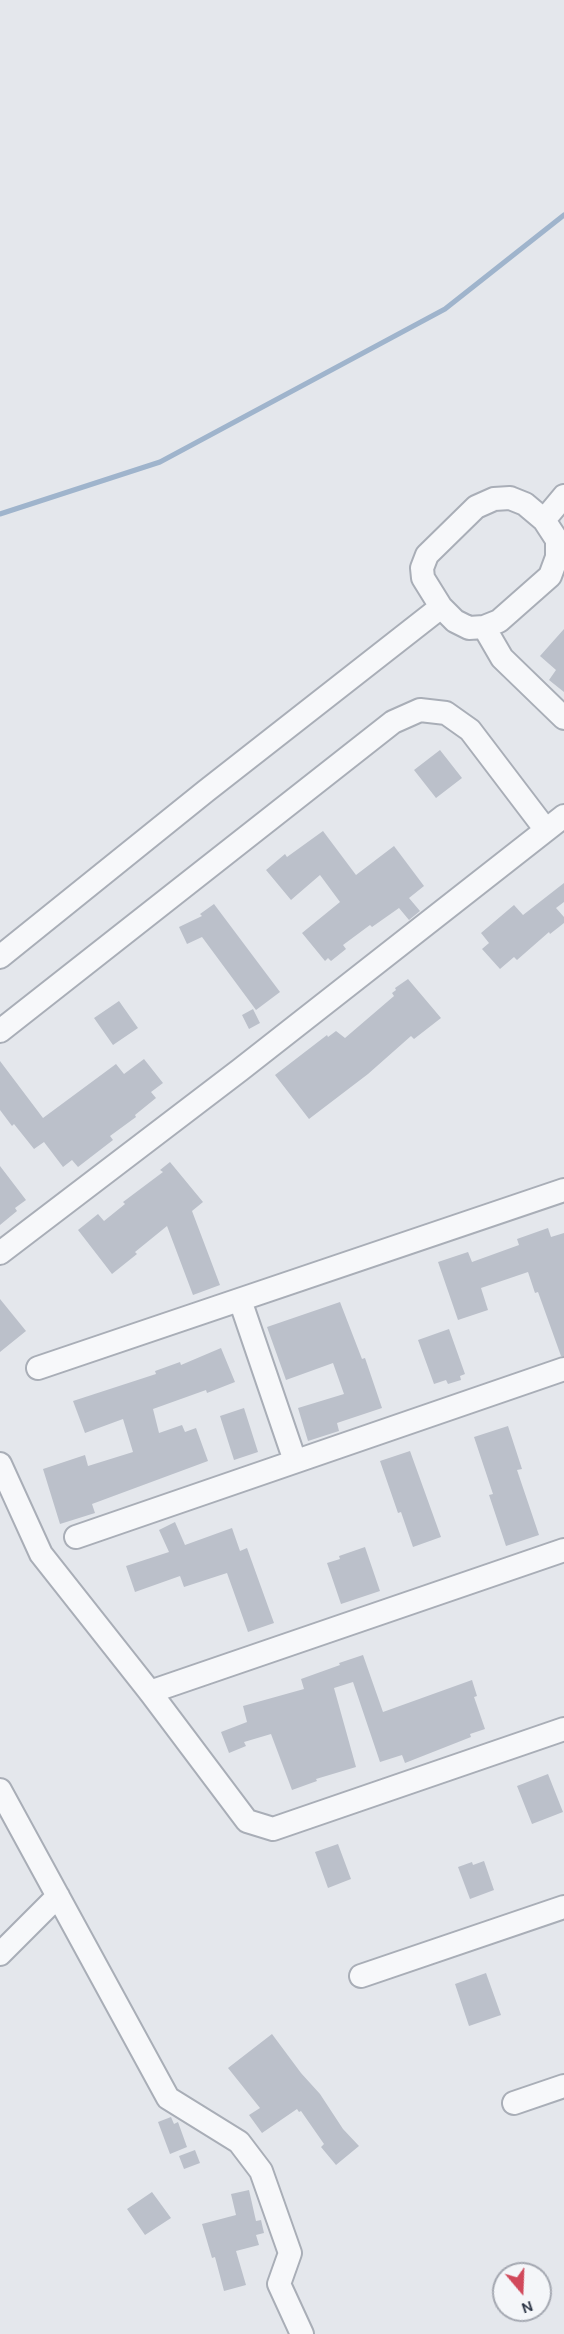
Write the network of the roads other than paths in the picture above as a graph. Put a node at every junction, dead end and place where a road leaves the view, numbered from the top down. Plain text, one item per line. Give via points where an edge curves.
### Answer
1 (564, 496) edge
2 (544, 520) junction
3 (560, 543) edge
4 (441, 607) junction
5 (484, 627) junction
6 (564, 718) edge
7 (564, 816) edge
8 (546, 830) junction
9 (0, 957) edge
10 (0, 1031) edge
11 (564, 1190) edge
12 (0, 1253) edge
13 (240, 1300) junction
14 (38, 1368) dead end
15 (564, 1369) edge
16 (296, 1461) junction
17 (0, 1464) edge
18 (76, 1537) dead end
19 (564, 1550) edge
20 (150, 1692) junction
21 (564, 1729) edge
22 (0, 1790) edge
23 (58, 1896) junction
24 (564, 1907) edge
25 (0, 1954) edge
26 (361, 1976) dead end
27 (564, 2086) edge
28 (514, 2103) dead end
29 (302, 2334) edge

1 - 2 street
2 - 3 street
2 - 4 street via 525,504 510,498 494,499 476,507 427,555 422,568 423,579
3 - 5 street via 550,576 499,621
4 - 5 street via 469,628
4 - 9 street
5 - 6 street via 502,658
7 - 8 street
8 - 10 street via 470,730 446,713 420,710 393,722
8 - 12 street
11 - 13 street
13 - 14 street
13 - 16 street
15 - 16 street
16 - 18 street
17 - 20 street via 41,1554
19 - 20 street
20 - 21 street via 247,1821 273,1829
22 - 23 street
23 - 25 street
23 - 29 street via 168,2098 239,2142 261,2172 290,2253 279,2284
24 - 26 street
27 - 28 street

